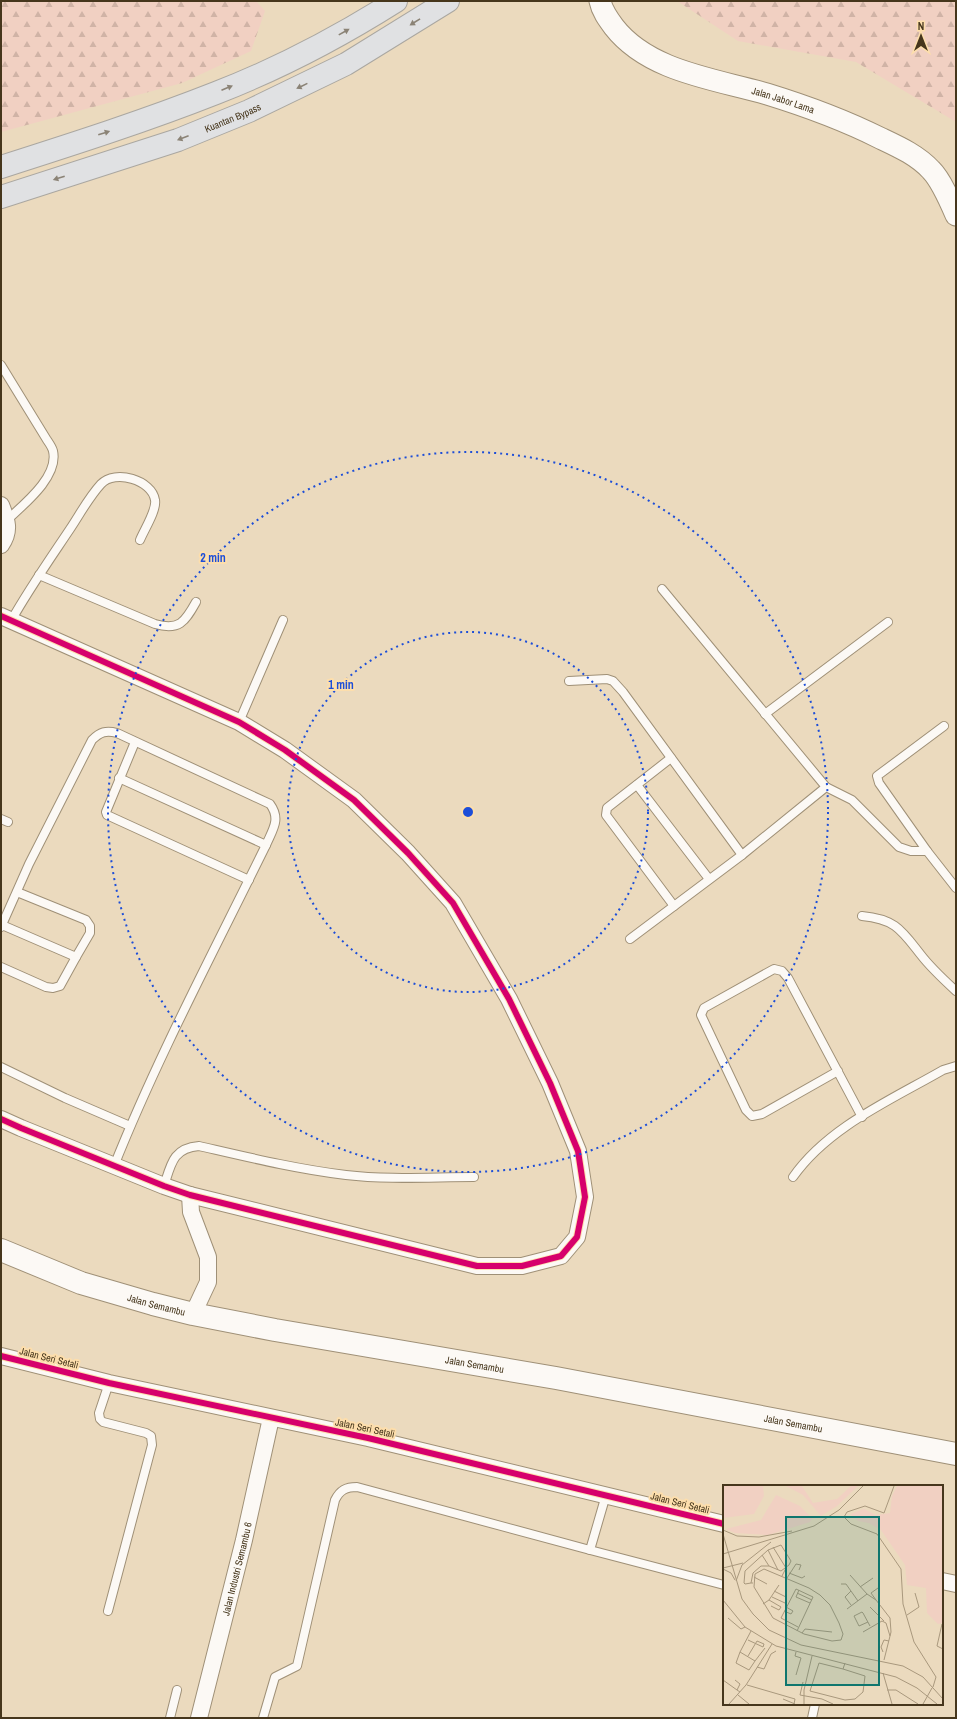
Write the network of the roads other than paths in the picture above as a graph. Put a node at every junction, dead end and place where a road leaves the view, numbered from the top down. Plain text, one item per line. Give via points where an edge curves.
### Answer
1 (396, 1) edge
2 (448, 1) edge
3 (600, 1) edge
4 (72, 143) junction
5 (1, 159) edge
6 (1, 167) edge
7 (1, 197) edge
8 (956, 215) edge
9 (1, 365) edge
10 (3, 516) edge
11 (140, 540) dead end
12 (1, 545) edge
13 (39, 575) junction
14 (662, 589) dead end
15 (196, 602) dead end
16 (6, 619) edge
17 (283, 620) dead end
18 (888, 622) dead end
19 (570, 681) dead end
20 (765, 714) junction
21 (239, 722) junction
22 (944, 726) dead end
23 (135, 742) junction
24 (671, 758) junction
25 (120, 778) junction
26 (637, 785) junction
27 (826, 787) junction
28 (266, 845) junction
29 (927, 851) junction
30 (742, 855) junction
31 (709, 879) junction
32 (249, 880) junction
33 (956, 888) edge
34 (17, 892) junction
35 (674, 906) junction
36 (862, 916) dead end
37 (2, 926) edge
38 (630, 939) dead end
39 (76, 957) junction
40 (1, 967) edge
41 (956, 991) edge
42 (956, 1066) edge
43 (1, 1067) edge
44 (838, 1071) junction
45 (862, 1117) junction
46 (1, 1119) edge
47 (130, 1126) junction
48 (114, 1166) junction
49 (474, 1177) dead end
50 (793, 1177) dead end
51 (164, 1186) junction
52 (190, 1195) junction
53 (1, 1250) edge
54 (193, 1314) junction
55 (1, 1356) edge
56 (109, 1382) junction
57 (271, 1418) junction
58 (956, 1454) edge
59 (606, 1495) junction
60 (723, 1524) edge
61 (590, 1550) junction
62 (943, 1581) edge
63 (956, 1584) edge
64 (723, 1585) edge
65 (108, 1611) dead end
66 (177, 1690) dead end
67 (815, 1705) edge
68 (170, 1718) edge
69 (199, 1718) edge
70 (263, 1718) edge
71 (812, 1718) edge

4 -> 1 highway via 136,123 244,81 311,49
2 -> 7 highway, Kuantan Bypass via 346,64 249,111 178,140
3 - 8 street, Jalan Jabor Lama via 606,18 620,35 642,52 672,67 715,82 766,94 853,124 910,152 932,170
4 - 5 highway
4 - 6 highway
9 - 10 lane via 47,440 53,451 54,460 50,471 33,496
10 - 12 street via 7,530
11 - 13 lane via 154,509 153,493 149,488 124,477 114,476 101,484
13 - 15 lane via 166,627 174,627 182,622
13 - 16 lane
14 - 20 lane
16 - 21 street
17 - 21 lane
18 - 20 lane
19 - 24 lane via 613,681
20 - 27 lane
21 - 52 street via 285,750 354,800 408,853 453,903 509,999 550,1083 578,1151 585,1197 577,1237 561,1256 522,1266 477,1266
22 - 29 lane via 877,776 879,783
23 - 25 lane
23 - 28 lane via 270,804 275,811 276,821
23 - 34 lane via 110,731 92,740
24 - 26 lane
24 - 30 lane
25 - 28 lane
25 - 32 lane via 106,812 110,818
26 - 31 lane
26 - 35 lane via 607,808 606,815
27 - 29 lane via 852,800 899,848 911,852
27 - 30 lane
28 - 32 lane
29 - 33 lane
30 - 31 lane
31 - 35 lane
32 - 47 lane
34 - 37 lane
34 - 39 lane via 86,920 90,926 90,933
35 - 38 lane
36 - 41 lane via 883,919 899,928
37 - 39 lane
39 - 40 lane via 60,986 53,988 46,988
42 - 45 lane via 943,1070
43 - 47 lane
44 - 44 lane via 782,971 774,969 704,1008 701,1015 746,1110 752,1116 762,1114
44 - 45 lane
45 - 50 lane via 840,1130 818,1148
46 - 48 street
47 - 48 lane
48 - 51 street
49 - 51 lane via 346,1175 199,1146 180,1151 173,1160
51 - 52 street
52 - 54 street via 191,1212 208,1257 208,1282
53 - 54 main road, Jalan Semambu via 81,1283
54 - 58 main road, Jalan Semambu via 564,1380
55 - 56 street, Jalan Seri Setali
56 - 57 street, Jalan Seri Setali
56 - 65 lane via 99,1413 100,1419 146,1433 151,1436 152,1445
57 - 59 street, Jalan Seri Setali via 368,1438
57 - 69 street, Jalan Industri Semambu 6 via 244,1540
59 - 60 street, Jalan Seri Setali
59 - 61 lane
61 - 64 lane
61 - 70 lane via 357,1487 344,1489 335,1500 297,1666 274,1677
62 - 63 street
66 - 68 lane
67 - 71 lane

